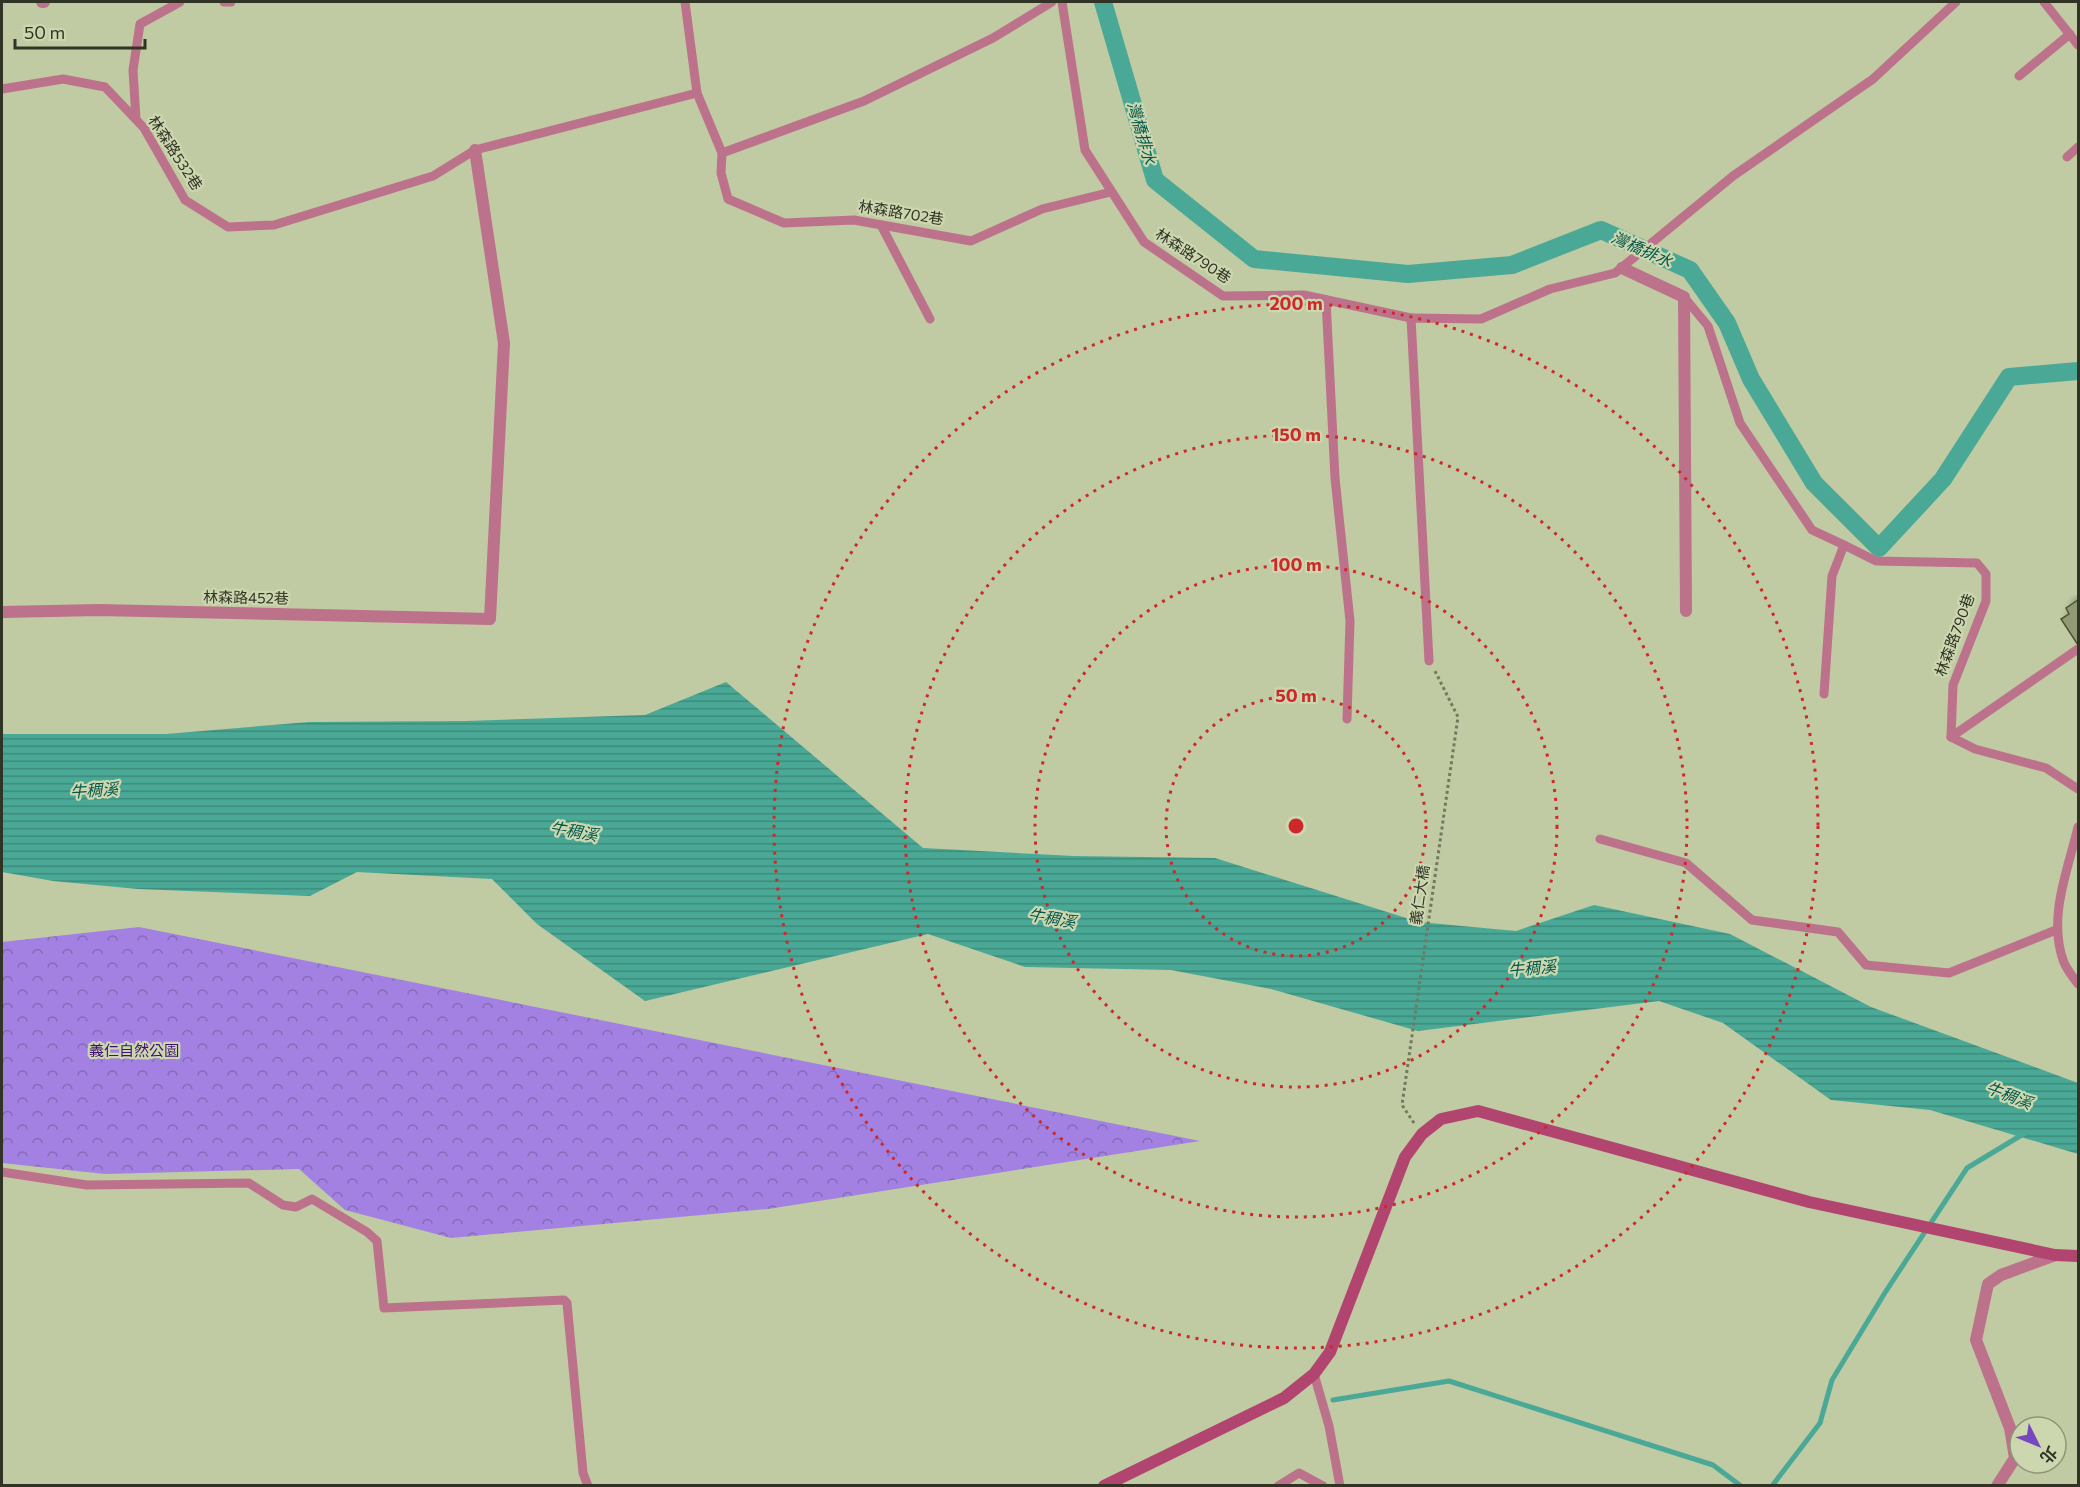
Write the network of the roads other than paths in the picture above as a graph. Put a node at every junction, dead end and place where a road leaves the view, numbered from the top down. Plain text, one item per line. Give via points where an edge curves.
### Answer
1 (180, 2) edge
2 (224, 2) edge
3 (231, 2) edge
4 (685, 2) edge
5 (1052, 2) edge
6 (1062, 2) edge
7 (1956, 2) edge
8 (2044, 2) edge
9 (2070, 34) junction
10 (2079, 45) edge
11 (2019, 76) dead end
12 (2, 89) edge
13 (697, 93) junction
14 (136, 119) junction
15 (2079, 147) edge
16 (475, 150) junction
17 (722, 153) junction
18 (2067, 157) dead end
19 (1112, 192) junction
20 (881, 225) junction
21 (1622, 268) junction
22 (1684, 297) junction
23 (1326, 300) junction
24 (1411, 318) junction
25 (930, 319) dead end
26 (1844, 544) junction
27 (1686, 611) dead end
28 (2, 612) edge
29 (2079, 649) edge
30 (1429, 661) road end
31 (1824, 694) dead end
32 (1347, 720) dead end
33 (1951, 738) junction
34 (2079, 789) edge
35 (2079, 827) edge
36 (1600, 839) dead end
37 (2056, 930) junction
38 (2079, 984) edge
39 (2, 1172) edge
40 (2055, 1255) junction
41 (2079, 1256) edge
42 (1314, 1374) junction
43 (588, 1485) edge
44 (1104, 1485) edge
45 (1278, 1485) edge
46 (1323, 1485) edge
47 (1340, 1485) edge
48 (1997, 1485) edge

1 - 14 lane via 141,24 133,70
2 - 3 lane
4 - 13 lane, 林森路702巷
5 - 17 lane via 993,38 864,101
6 - 19 lane, 林森路790巷 via 1085,150
7 - 21 lane via 1873,79 1733,176
8 - 9 lane
9 - 10 lane
9 - 11 lane
12 - 14 lane, 林森路532巷 via 63,79 105,87
13 - 16 lane
13 - 17 lane, 林森路702巷
14 - 16 lane, 林森路532巷 via 185,200 228,227 274,225 433,176
15 - 18 lane
16 - 28 street, 林森路452巷 via 504,343 490,619 110,610
17 - 20 lane, 林森路702巷 via 721,173 728,199 784,222 854,220
19 - 20 lane, 林森路702巷 via 1042,209 971,241
19 - 23 lane, 林森路790巷 via 1144,242 1223,296 1304,295
20 - 25 lane
21 - 22 street, 林森路790巷
21 - 24 lane, 林森路790巷 via 1550,289 1481,319
22 - 26 lane, 林森路790巷 via 1708,326 1740,423 1812,530
22 - 27 street
23 - 24 lane, 林森路790巷
23 - 32 lane via 1335,478 1350,621
24 - 30 lane
26 - 31 lane via 1832,576
26 - 33 lane, 林森路790巷 via 1876,561 1977,563 1986,574 1986,601 1953,685
29 - 33 lane
33 - 34 lane via 1975,749 2046,768
35 - 37 lane
36 - 37 lane via 1686,863 1752,920 1838,932 1866,965 1949,973
37 - 38 lane via 2063,962
39 - 43 lane via 87,1185 249,1183 283,1205 296,1207 312,1199 377,1240 384,1308 564,1300 583,1473
40 - 41 street
40 - 42 street via 1809,1202 1478,1112 1441,1119 1422,1134 1405,1157 1330,1352
40 - 48 street via 2001,1275 1988,1284 1976,1340 2010,1428 2015,1458
42 - 44 street via 1284,1398
42 - 47 lane
45 - 46 lane via 1299,1473

